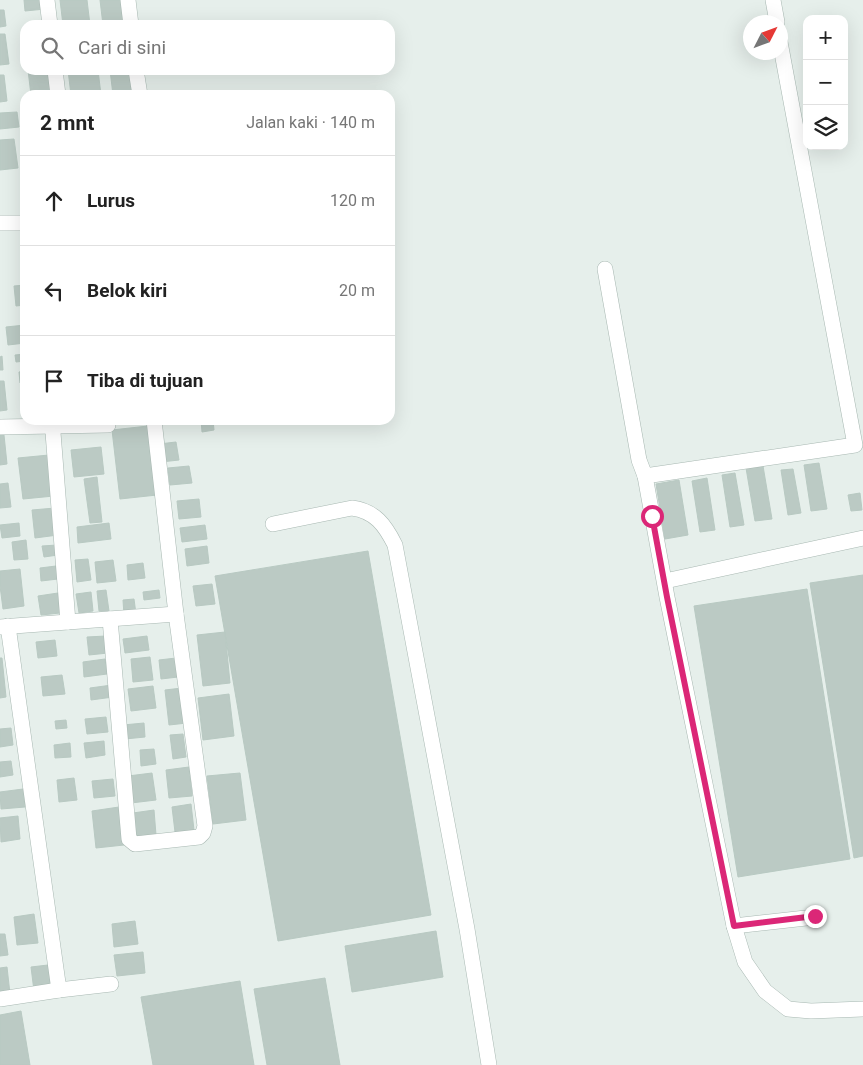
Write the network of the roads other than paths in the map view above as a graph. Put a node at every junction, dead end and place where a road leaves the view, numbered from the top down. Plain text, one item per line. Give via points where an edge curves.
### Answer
1 (47, 0) edge
2 (128, 0) edge
3 (773, 0) edge
4 (776, 15) edge
5 (49, 20) edge
6 (130, 20) edge
7 (784, 60) edge
8 (56, 75) edge
9 (137, 75) edge
10 (57, 90) edge
11 (139, 90) edge
12 (0, 223) edge
13 (20, 223) edge
14 (605, 269) dead end
15 (26, 425) edge
16 (52, 425) edge
17 (155, 425) edge
18 (0, 427) edge
19 (859, 444) edge
20 (645, 476) junction
21 (273, 524) dead end
22 (863, 538) edge
23 (664, 581) junction
24 (176, 614) junction
25 (110, 619) junction
26 (68, 622) junction
27 (4, 626) edge
28 (815, 916) dead end
29 (734, 926) junction
30 (111, 984) dead end
31 (59, 990) junction
32 (0, 999) edge
33 (863, 1010) edge
34 (489, 1065) edge

1 - 5 street
2 - 6 street
3 - 4 street
7 - 19 street
8 - 10 street
9 - 11 street
12 - 13 street
14 - 20 street via 639,460
15 - 18 street
16 - 26 street
17 - 24 street
19 - 20 street
20 - 23 street
21 - 34 street via 352,508 372,514 389,532 395,545
22 - 23 street
23 - 29 street
24 - 25 street
24 - 25 street via 206,826 199,837 135,844 129,838
25 - 26 street
26 - 27 street
27 - 31 street
28 - 29 street
29 - 33 street via 745,962 765,991 788,1008
30 - 31 street
31 - 32 street

